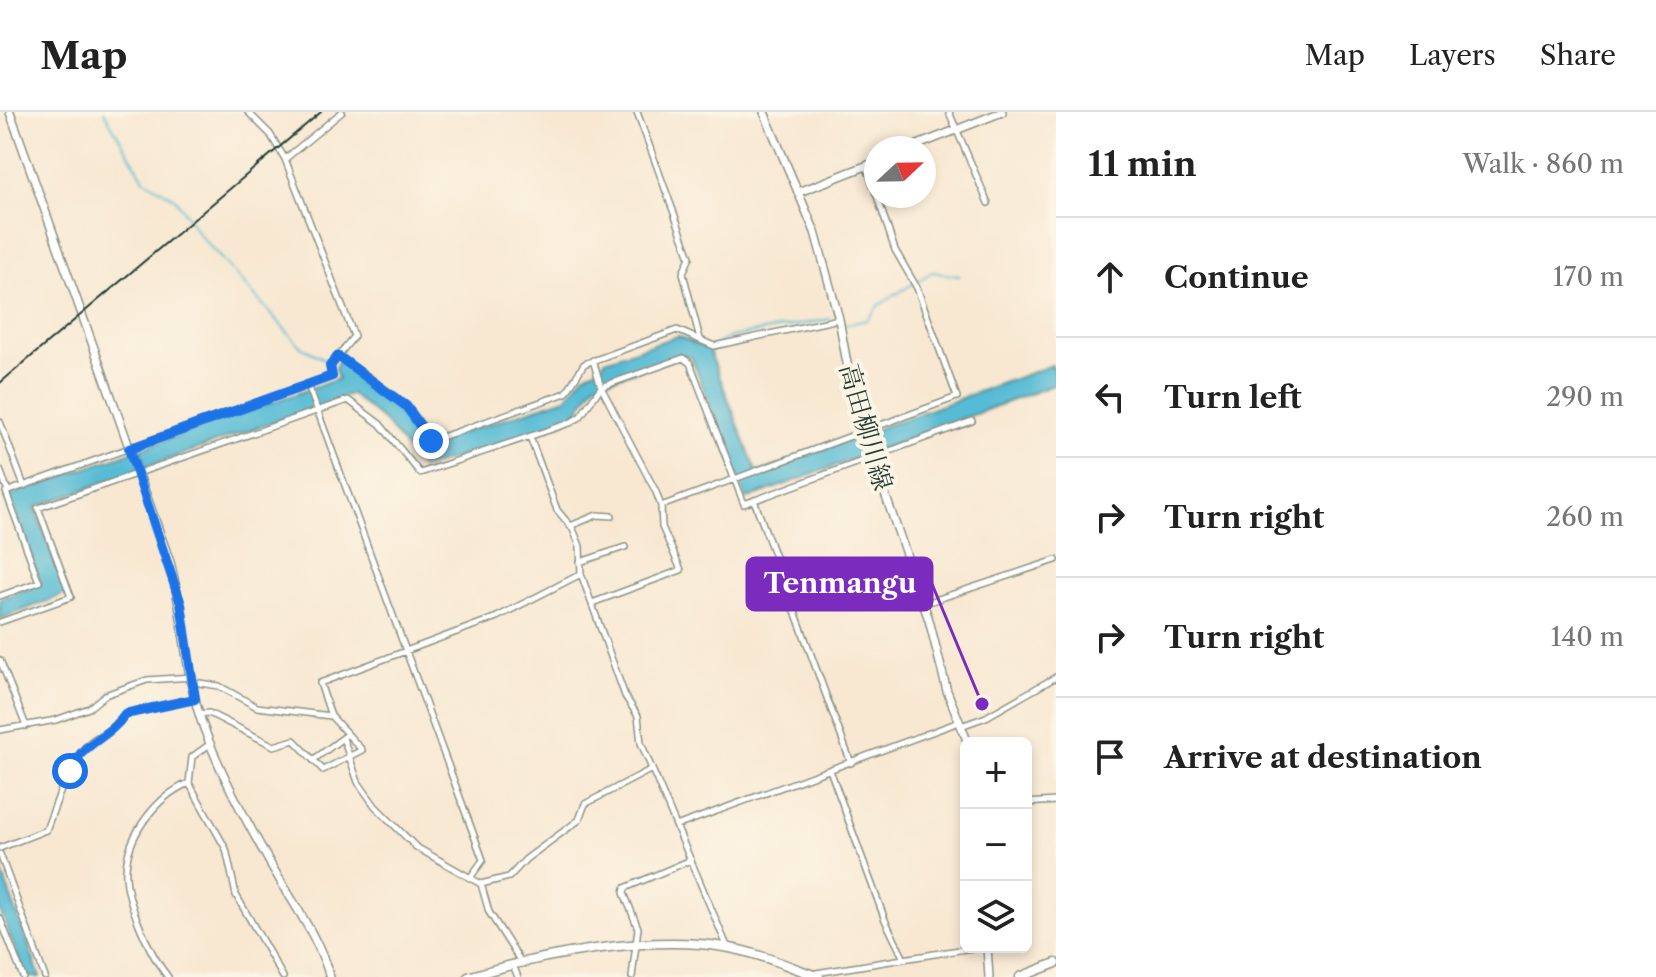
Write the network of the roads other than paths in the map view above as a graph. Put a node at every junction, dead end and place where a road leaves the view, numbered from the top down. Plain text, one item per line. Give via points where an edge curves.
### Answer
1 (10, 112) edge
2 (248, 112) edge
3 (342, 112) edge
4 (637, 112) edge
5 (764, 112) edge
6 (949, 112) edge
7 (1002, 112) edge
8 (955, 130) junction
9 (936, 138) edge
10 (285, 159) junction
11 (864, 166) edge
12 (799, 192) junction
13 (988, 203) dead end
14 (880, 208) edge
15 (839, 319) junction
16 (701, 340) junction
17 (338, 356) junction
18 (593, 360) junction
19 (308, 385) junction
20 (601, 387) junction
21 (317, 410) junction
22 (972, 421) dead end
23 (0, 422) edge
24 (862, 433) junction
25 (530, 437) junction
26 (129, 449) junction
27 (872, 455) junction
28 (0, 470) edge
29 (137, 473) junction
30 (732, 480) junction
31 (24, 486) junction
32 (5, 490) edge
33 (754, 500) junction
34 (661, 506) junction
35 (612, 516) dead end
36 (570, 526) junction
37 (625, 547) dead end
38 (1056, 560) edge
39 (580, 562) junction
40 (581, 574) junction
41 (0, 596) edge
42 (592, 603) junction
43 (923, 604) junction
44 (0, 622) edge
45 (406, 651) junction
46 (0, 660) edge
47 (1056, 677) edge
48 (192, 680) junction
49 (195, 699) junction
50 (199, 714) junction
51 (331, 716) junction
52 (960, 724) junction
53 (26, 726) junction
54 (0, 730) edge
55 (346, 736) junction
56 (965, 737) edge
57 (210, 743) junction
58 (351, 755) junction
59 (313, 760) junction
60 (851, 763) junction
61 (652, 769) junction
62 (830, 770) junction
63 (189, 783) junction
64 (1056, 801) edge
65 (1032, 803) edge
66 (676, 826) junction
67 (0, 848) edge
68 (0, 854) edge
69 (691, 860) junction
70 (470, 878) junction
71 (481, 884) junction
72 (0, 918) edge
73 (637, 947) junction
74 (727, 947) junction
75 (960, 950) edge
76 (987, 953) edge
77 (904, 959) junction
78 (517, 963) junction
79 (1056, 963) edge
80 (816, 976) edge
81 (23, 977) edge
82 (45, 977) edge
83 (168, 977) edge
84 (283, 977) edge
85 (330, 977) edge
86 (468, 977) edge
87 (518, 977) edge
88 (632, 977) edge
89 (989, 977) edge
90 (1020, 977) edge

1 - 26 street
2 - 10 street
3 - 10 street
4 - 16 street via 690,257 683,273
5 - 12 street, 高田柳川線
6 - 8 street
7 - 8 street
8 - 9 street
8 - 13 street
10 - 17 street via 354,336
11 - 12 street
12 - 15 street, 高田柳川線
14 - 24 street via 957,397
15 - 16 street via 714,346
15 - 24 street, 高田柳川線
16 - 18 street via 677,330
17 - 18 street via 406,406 431,441 566,393 584,364
17 - 19 street via 330,366 332,376
18 - 20 street
19 - 21 street
19 - 26 street
20 - 25 street via 580,417
20 - 30 street via 683,358 690,363
20 - 34 street
21 - 25 street via 353,401 380,424 420,473
21 - 29 street
21 - 45 street
22 - 27 street
23 - 31 street
24 - 27 street, 高田柳川線
24 - 30 street
25 - 36 street via 557,510
26 - 29 street
26 - 31 street
27 - 33 street
27 - 43 street, 高田柳川線
28 - 32 street
29 - 44 street via 38,508 71,597
29 - 48 street via 179,595
30 - 33 street via 744,504
30 - 34 street
31 - 32 street
32 - 41 street via 39,582
33 - 60 street
34 - 42 street via 662,527 681,570
35 - 36 street via 597,515
36 - 39 street via 580,546
37 - 39 street
38 - 43 street
39 - 40 street
40 - 42 street
40 - 45 street via 497,617
42 - 61 street via 625,696 638,716
43 - 52 street, 高田柳川線
45 - 51 street via 320,683
45 - 70 street via 483,860
46 - 53 street
47 - 52 street via 986,717
48 - 49 street
48 - 51 street via 219,686 257,707
48 - 53 street via 147,680 105,695 89,708
49 - 50 street
49 - 67 street via 125,714 112,732 90,742 76,757 46,830
50 - 57 street
50 - 59 street via 209,713 274,746 294,740
51 - 55 street
52 - 56 street, 高田柳川線
52 - 60 street
53 - 54 street
55 - 58 street
55 - 58 street via 362,750
55 - 59 street
57 - 63 street via 192,757
57 - 85 street via 270,864 316,937
58 - 59 street via 323,770
58 - 70 street via 358,782 375,806 416,847
60 - 62 street
61 - 66 street
61 - 71 street via 585,804 579,820 509,877
62 - 66 street
62 - 77 street
63 - 83 street via 167,795 150,814 134,840 126,871 154,958
63 - 84 street via 226,849 236,895
64 - 65 street
66 - 69 street
68 - 82 street
69 - 73 street via 625,888 638,928
69 - 74 street
70 - 71 street
71 - 78 street via 484,903
72 - 81 street
73 - 74 main road
73 - 78 main road
73 - 88 street
74 - 80 main road
75 - 77 street
76 - 89 street
77 - 80 street
78 - 86 main road
78 - 87 street
79 - 90 main road

